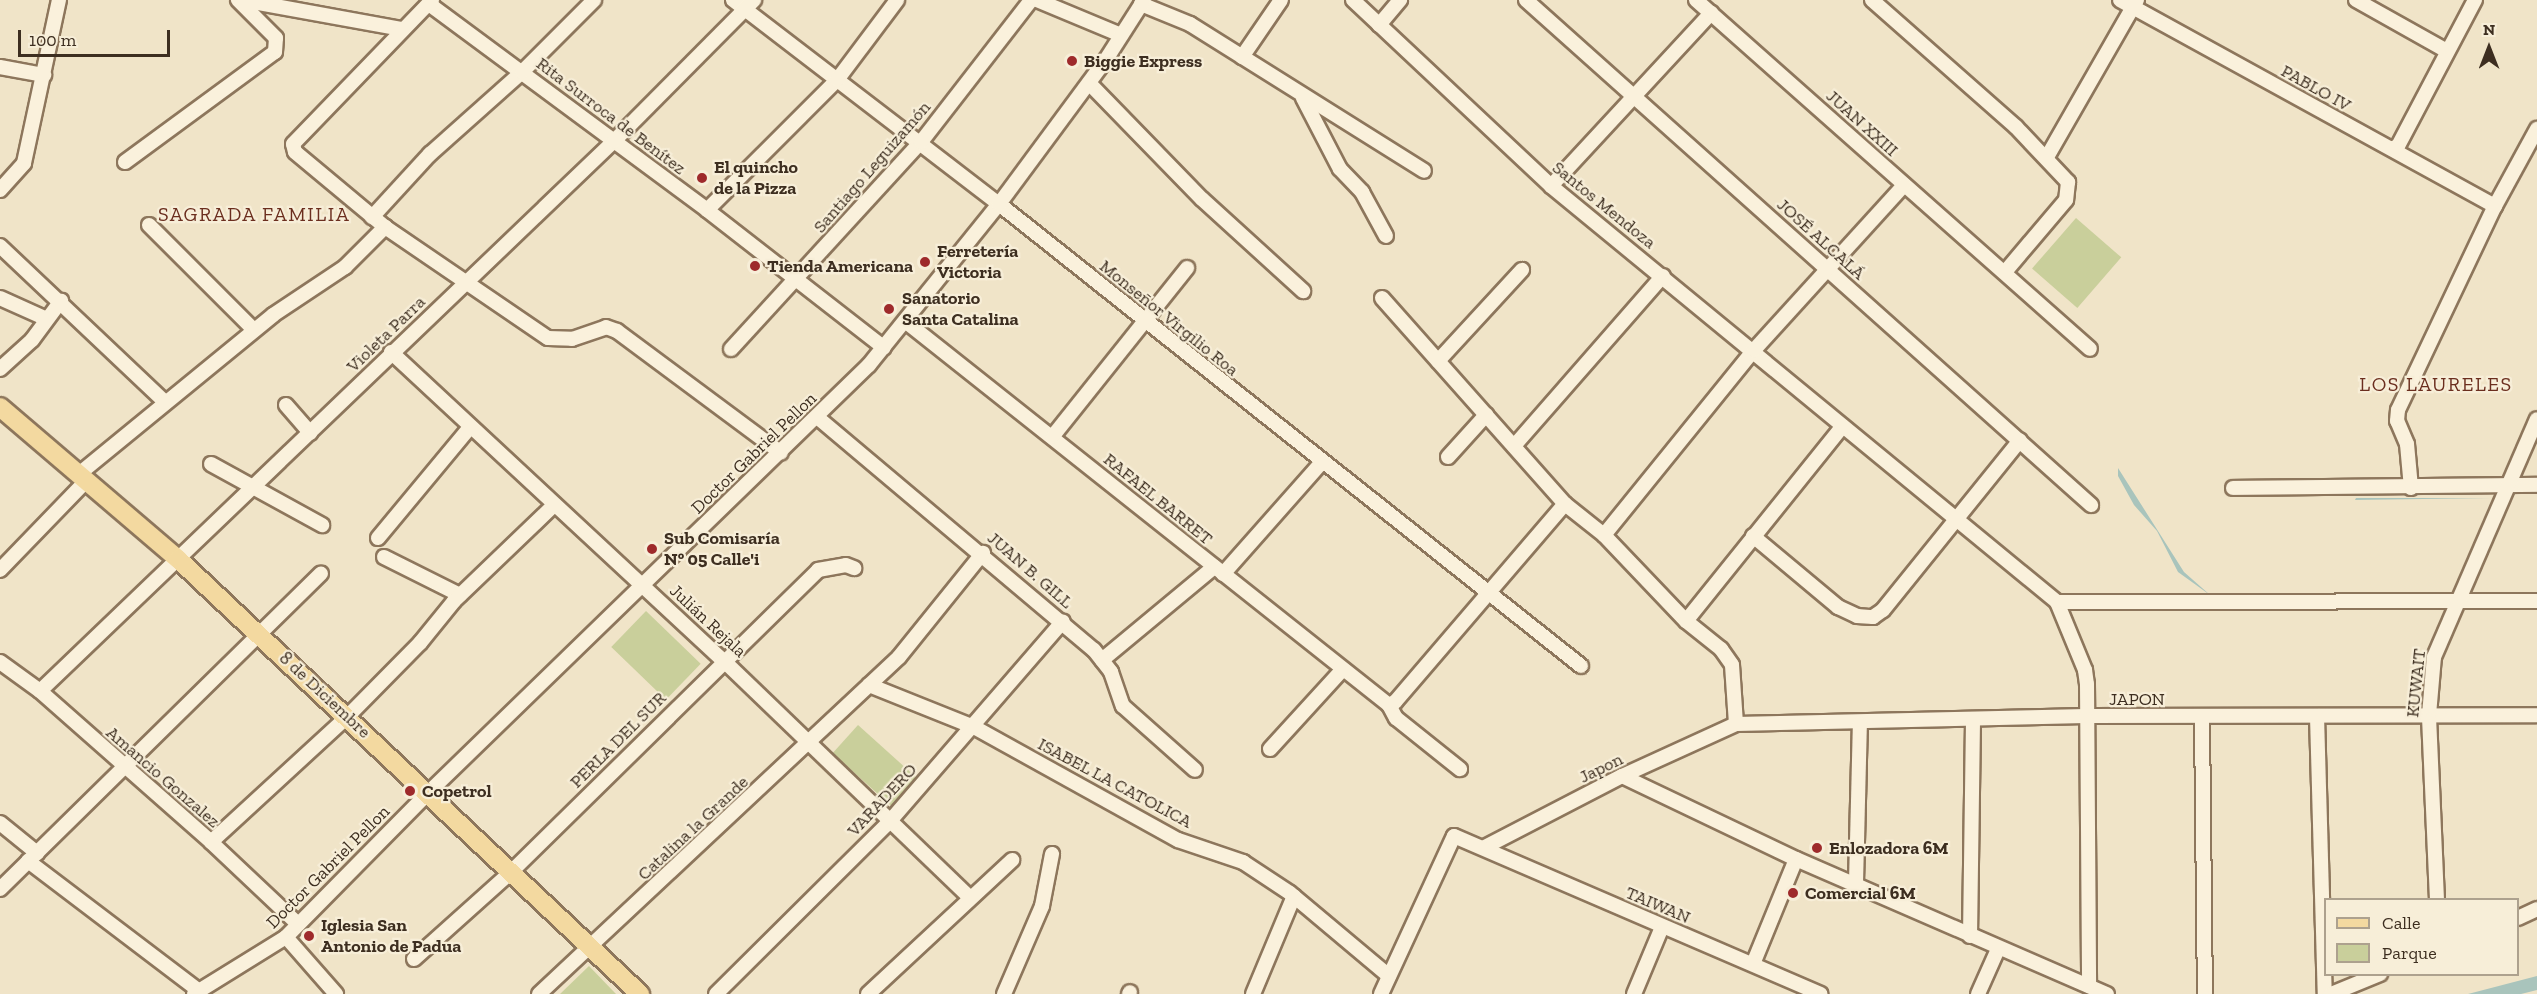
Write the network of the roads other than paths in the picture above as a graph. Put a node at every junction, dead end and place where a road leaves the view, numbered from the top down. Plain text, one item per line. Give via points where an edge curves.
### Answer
1 (59, 0) edge
2 (240, 0) edge
3 (594, 0) edge
4 (733, 0) edge
5 (897, 0) edge
6 (1031, 0) edge
7 (1037, 0) edge
8 (1281, 0) edge
9 (1353, 0) edge
10 (1400, 0) edge
11 (1526, 0) edge
12 (1696, 0) edge
13 (1872, 0) edge
14 (2120, 0) edge
15 (2356, 0) edge
16 (2475, 0) edge
17 (430, 2) edge
18 (1143, 2) edge
19 (276, 3) edge
20 (2135, 4) edge
21 (750, 5) edge
22 (1711, 13) junction
23 (1379, 26) junction
24 (402, 29) junction
25 (1121, 35) junction
26 (2447, 51) junction
27 (1242, 57) junction
28 (0, 67) edge
29 (522, 72) junction
30 (44, 75) junction
31 (837, 80) junction
32 (1089, 83) junction
33 (1300, 94) junction
34 (1636, 95) junction
35 (2537, 129) edge
36 (614, 141) junction
37 (921, 142) junction
38 (2393, 148) junction
39 (2047, 157) junction
40 (125, 162) dead end
41 (1424, 171) dead end
42 (1904, 185) junction
43 (1551, 186) junction
44 (0, 190) edge
45 (999, 204) junction
46 (2495, 206) junction
47 (707, 210) junction
48 (372, 217) junction
49 (149, 225) dead end
50 (385, 227) junction
51 (1386, 236) dead end
52 (0, 246) edge
53 (1187, 268) dead end
54 (1826, 268) junction
55 (1522, 270) dead end
56 (2005, 272) junction
57 (1663, 276) junction
58 (796, 281) junction
59 (466, 283) junction
60 (1303, 291) dead end
61 (0, 298) edge
62 (1382, 298) dead end
63 (61, 301) junction
64 (47, 319) junction
65 (905, 321) junction
66 (1145, 323) junction
67 (254, 330) junction
68 (884, 348) junction
69 (2090, 349) dead end
70 (731, 350) dead end
71 (1754, 350) junction
72 (391, 352) junction
73 (1438, 362) junction
74 (0, 369) edge
75 (165, 402) junction
76 (286, 405) dead end
77 (0, 407) edge
78 (1486, 415) junction
79 (817, 417) junction
80 (2537, 419) edge
81 (1843, 426) junction
82 (470, 427) junction
83 (310, 433) junction
84 (1053, 436) junction
85 (2020, 440) junction
86 (1514, 446) junction
87 (782, 453) junction
88 (1448, 457) dead end
89 (1322, 462) junction
90 (212, 464) dead end
91 (83, 477) junction
92 (2507, 485) junction
93 (2537, 485) edge
94 (252, 488) junction
95 (2233, 488) dead end
96 (2411, 488) junction
97 (554, 504) junction
98 (1565, 504) junction
99 (2091, 505) dead end
100 (1954, 520) junction
101 (322, 525) dead end
102 (1604, 536) junction
103 (1753, 536) junction
104 (378, 538) dead end
105 (983, 553) junction
106 (384, 557) dead end
107 (178, 559) junction
108 (854, 567) dead end
109 (0, 570) edge
110 (1219, 571) junction
111 (321, 574) dead end
112 (644, 586) junction
113 (1486, 593) junction
114 (460, 595) junction
115 (2537, 601) edge
116 (2057, 602) junction
117 (2456, 603) junction
118 (1063, 621) junction
119 (1686, 621) junction
120 (261, 636) junction
121 (723, 660) junction
122 (1102, 660) junction
123 (0, 662) edge
124 (1581, 666) dead end
125 (1343, 669) junction
126 (868, 685) junction
127 (40, 691) junction
128 (1389, 705) junction
129 (2429, 715) junction
130 (2537, 715) edge
131 (348, 716) junction
132 (2086, 716) junction
133 (2317, 716) junction
134 (2202, 717) junction
135 (1973, 720) junction
136 (1736, 724) junction
137 (1860, 724) junction
138 (974, 727) junction
139 (810, 743) junction
140 (1270, 749) dead end
141 (124, 768) junction
142 (1460, 769) dead end
143 (1195, 770) dead end
144 (1622, 776) junction
145 (429, 792) junction
146 (890, 820) junction
147 (0, 823) edge
148 (211, 842) junction
149 (1483, 848) junction
150 (1052, 854) dead end
151 (33, 857) junction
152 (1796, 859) junction
153 (1012, 860) dead end
154 (511, 872) junction
155 (1856, 883) junction
156 (0, 889) edge
157 (1294, 896) junction
158 (969, 897) junction
159 (2437, 898) edge
160 (2537, 909) edge
161 (2519, 917) edge
162 (298, 924) junction
163 (1662, 927) junction
164 (1970, 936) junction
165 (286, 937) junction
166 (591, 948) junction
167 (1998, 949) junction
168 (414, 959) dead end
169 (2324, 959) edge
170 (1753, 964) junction
171 (1389, 976) junction
172 (2324, 976) edge
173 (2377, 976) edge
174 (2088, 986) junction
175 (196, 992) edge
176 (336, 994) edge
177 (539, 994) edge
178 (640, 994) edge
179 (716, 994) edge
180 (868, 994) edge
181 (1004, 994) edge
182 (1253, 994) edge
183 (1381, 994) edge
184 (1634, 994) edge
185 (1820, 994) edge
186 (1978, 994) edge
187 (2107, 994) edge
188 (2205, 994) edge
189 (2325, 994) edge
190 (2331, 994) edge

1 - 30 street
2 - 19 street
2 - 40 street via 276,38 275,52
3 - 29 street
4 - 21 street, Monseñor Virgilio Roa
5 - 31 street
6 - 37 street, Santiago Leguizamón
7 - 25 street
8 - 27 street
9 - 23 street, Santos Mendoza
10 - 23 street
11 - 34 street, JOSÉ ALCALÁ
12 - 22 street, JUAN XXIII
13 - 39 street
14 - 20 street, PABLO IV
15 - 26 street
16 - 26 street
17 - 24 street
17 - 29 street, Rita Surroca de Benítez
18 - 25 street, Doctor Gabriel Pellon
18 - 27 street via 1190,24
19 - 24 street
20 - 38 street, PABLO IV
20 - 39 street
21 - 31 street, Monseñor Virgilio Roa
21 - 36 street, Violeta Parra
22 - 34 street
22 - 42 street, JUAN XXIII
23 - 43 street, Santos Mendoza
24 - 48 street via 293,144 295,152
25 - 32 street, Doctor Gabriel Pellon
26 - 38 street via 2398,146
27 - 33 street
28 - 30 street
29 - 36 street, Rita Surroca de Benítez
29 - 48 street via 430,154
30 - 44 street via 24,164
31 - 37 street, Monseñor Virgilio Roa
31 - 47 street
32 - 45 street, Doctor Gabriel Pellon
32 - 60 street via 1202,199
33 - 41 street
33 - 51 street via 1340,169 1362,192
34 - 43 street
34 - 54 street, JOSÉ ALCALÁ
35 - 46 street
36 - 47 street, Rita Surroca de Benítez
36 - 59 street, Violeta Parra
37 - 45 street, Monseñor Virgilio Roa
37 - 58 street, Santiago Leguizamón
38 - 46 street, PABLO IV
39 - 56 street via 2068,182 2068,194
42 - 54 street
42 - 56 street, JUAN XXIII
43 - 57 street, Santos Mendoza
45 - 65 street, Doctor Gabriel Pellon
45 - 66 street, Monseñor Virgilio Roa
46 - 96 street via 2398,410 2397,421 2407,444
47 - 58 street, Rita Surroca de Benítez
48 - 50 street
49 - 67 street
50 - 59 street
50 - 67 street via 345,267
52 - 63 street
53 - 66 street
54 - 71 street
54 - 85 street, JOSÉ ALCALÁ
55 - 73 street
56 - 69 street, JUAN XXIII
57 - 71 street, Santos Mendoza
57 - 86 street
58 - 68 street, Rita Surroca de Benítez
58 - 70 street, Santiago Leguizamón
59 - 72 street, Violeta Parra
59 - 87 street via 548,338 572,339 606,327 617,331
61 - 64 street
62 - 73 street
63 - 64 street
63 - 75 street
64 - 74 street via 32,340
65 - 68 street, Doctor Gabriel Pellon
65 - 84 street, RAFAEL BARRET
66 - 84 street
66 - 89 street, Monseñor Virgilio Roa
67 - 75 street
68 - 79 street, Doctor Gabriel Pellon
71 - 81 street, Santos Mendoza
71 - 102 street
72 - 82 street, Julián Rejala
72 - 83 street, Violeta Parra
73 - 78 street
75 - 91 street
76 - 83 street
77 - 91 main road, 8 de Diciembre
78 - 86 street
78 - 88 street
79 - 87 street, Doctor Gabriel Pellon
79 - 105 street, JUAN B. GILL
80 - 92 street, KUWAIT
81 - 100 street, Santos Mendoza
81 - 103 street
82 - 97 street, Julián Rejala
82 - 104 street
83 - 94 street, Violeta Parra
84 - 110 street, RAFAEL BARRET
85 - 99 street, JOSÉ ALCALÁ
85 - 100 street
86 - 98 street
87 - 112 street, Doctor Gabriel Pellon
89 - 110 street
89 - 113 street, Monseñor Virgilio Roa
90 - 94 street
91 - 107 main road, 8 de Diciembre
91 - 109 street
92 - 93 street
92 - 96 street
92 - 117 street, KUWAIT
94 - 101 street
94 - 107 street, Violeta Parra
95 - 96 street
97 - 112 street, Julián Rejala
97 - 114 street
98 - 102 street
98 - 113 street
100 - 103 street via 1883,610 1873,617 1857,616 1838,607
100 - 116 street, Santos Mendoza
102 - 119 street
103 - 119 street
105 - 118 street, JUAN B. GILL
105 - 126 street, Catalina la Grande via 912,643
106 - 114 street
107 - 120 main road, 8 de Diciembre
107 - 127 street, Violeta Parra
108 - 121 street, PERLA DEL SUR via 818,570
110 - 122 street
110 - 125 street, RAFAEL BARRET
111 - 120 street
112 - 121 street, Julián Rejala
112 - 145 street, Doctor Gabriel Pellon
113 - 124 street, Monseñor Virgilio Roa
113 - 128 street
114 - 131 street
115 - 117 street
116 - 117 street
116 - 132 street via 2085,670
117 - 129 street, KUWAIT via 2434,657
118 - 122 street, JUAN B. GILL
118 - 138 street, VARADERO
119 - 136 street via 1721,649 1732,665
120 - 131 main road, 8 de Diciembre
120 - 141 street
121 - 139 street, Julián Rejala
121 - 154 street, PERLA DEL SUR
122 - 143 street, JUAN B. GILL via 1124,706
123 - 127 street, Amancio Gonzalez
125 - 128 street, RAFAEL BARRET
125 - 140 street
126 - 138 street, ISABEL LA CATOLICA
126 - 139 street, Catalina la Grande
127 - 141 street, Amancio Gonzalez
128 - 142 street, RAFAEL BARRET via 1396,718
129 - 130 street, JAPON
129 - 133 street, JAPON
129 - 159 street, KUWAIT
131 - 145 main road, 8 de Diciembre
131 - 148 street
132 - 134 street, JAPON
132 - 135 street, JAPON
132 - 174 street
133 - 134 street, JAPON
133 - 169 street
134 - 188 street
135 - 137 street, JAPON
135 - 164 street
136 - 137 street, JAPON
136 - 144 street, Japon
137 - 155 street
138 - 146 street, VARADERO
138 - 157 street, ISABEL LA CATOLICA via 1178,840 1243,862
139 - 146 street, Julián Rejala
139 - 166 street, Catalina la Grande
141 - 148 street, Amancio Gonzalez
141 - 151 street
144 - 149 street, Japon
144 - 152 street
145 - 154 main road, 8 de Diciembre
145 - 162 street, Doctor Gabriel Pellon
146 - 158 street, Julián Rejala
146 - 179 street, VARADERO
147 - 151 street
148 - 162 street, Amancio Gonzalez
149 - 163 street, TAIWAN
149 - 171 street, TAIWAN via 1451,838
150 - 181 street via 1042,906
151 - 156 street
151 - 175 street
152 - 155 street
152 - 170 street
153 - 158 street
154 - 166 main road, 8 de Diciembre
154 - 168 street, PERLA DEL SUR
155 - 164 street
157 - 171 street, ISABEL LA CATOLICA
157 - 182 street
158 - 180 street
160 - 161 street
162 - 165 street, Doctor Gabriel Pellon
163 - 170 street, TAIWAN
163 - 184 street
164 - 167 street
165 - 175 street, Doctor Gabriel Pellon
165 - 176 street
166 - 177 street, Catalina la Grande
166 - 178 main road, 8 de Diciembre
167 - 174 street
167 - 186 street
170 - 185 street, TAIWAN
171 - 183 street
172 - 189 street
173 - 190 street
174 - 187 street

